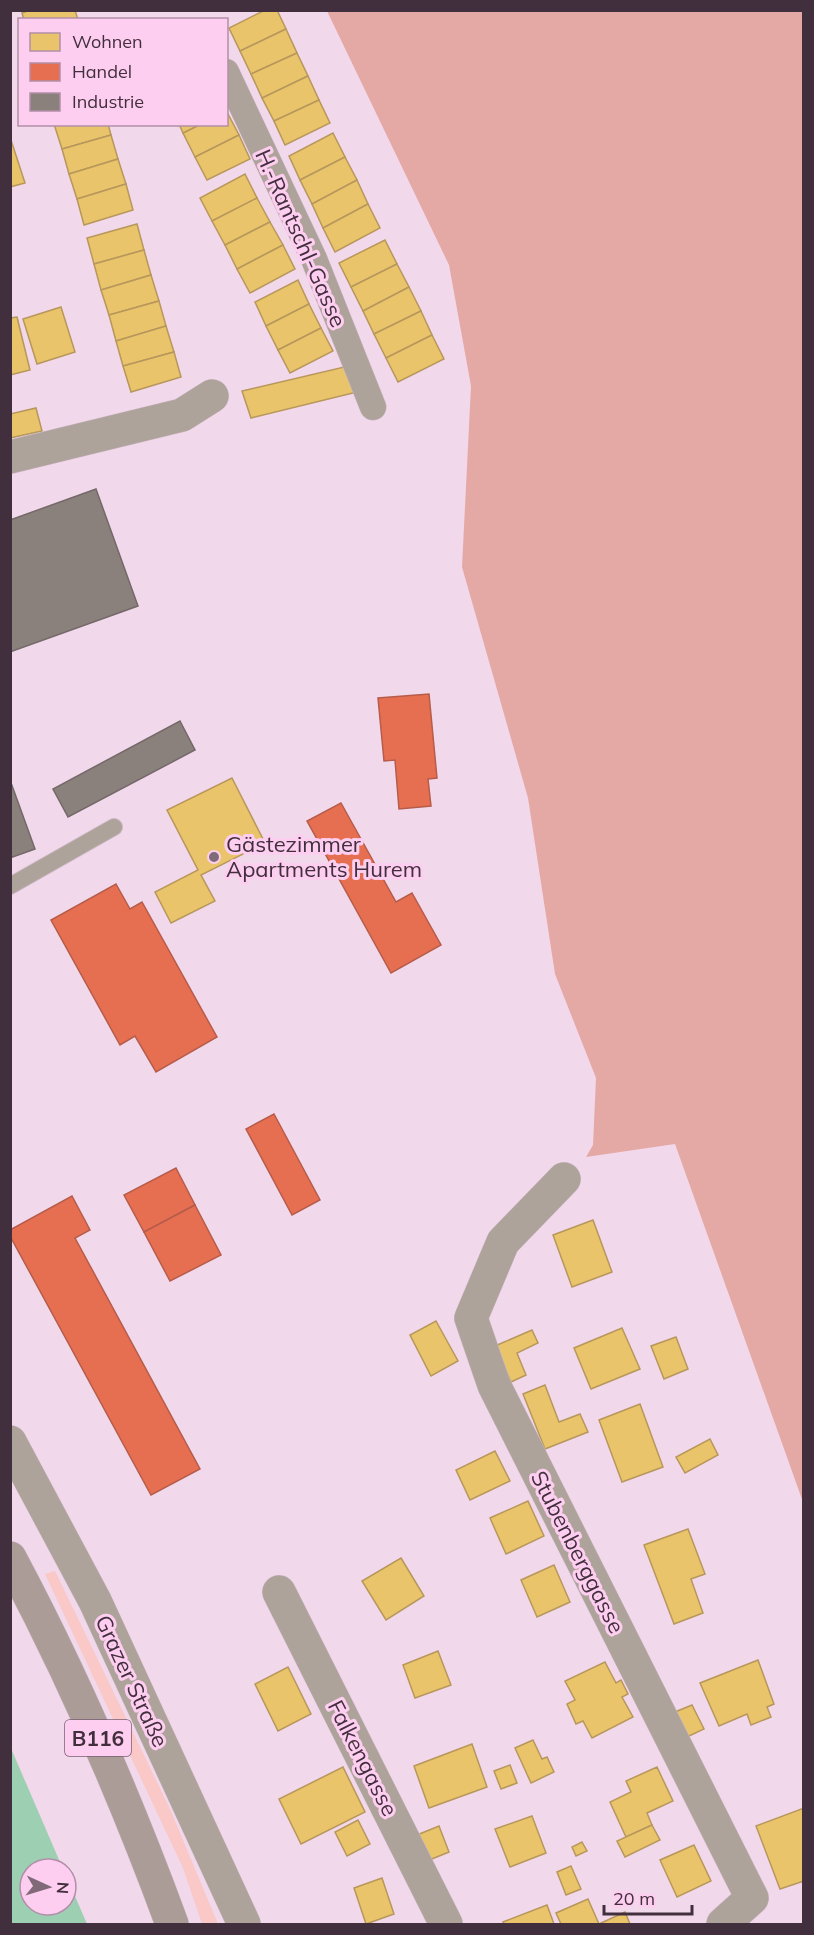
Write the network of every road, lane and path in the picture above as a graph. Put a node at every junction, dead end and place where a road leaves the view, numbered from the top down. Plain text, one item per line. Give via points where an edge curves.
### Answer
1 (228, 76) edge
2 (212, 396) dead end
3 (373, 407) dead end
4 (10, 457) edge
5 (114, 827) dead end
6 (10, 886) edge
7 (564, 1179) dead end
8 (10, 1442) edge
9 (10, 1558) edge
10 (279, 1592) dead end
11 (172, 1924) edge
12 (244, 1924) edge
13 (446, 1924) edge
14 (723, 1924) edge

1 - 3 street, H.-Rantschl-Gasse via 314,259
2 - 4 street via 182,415
5 - 6 lane
7 - 14 street, Stubenberggasse via 503,1242 471,1318 494,1385 752,1899
8 - 12 street, Grazer Straße via 94,1601
9 - 11 main road, B116 via 46,1624 97,1735
10 - 13 street, Falkengasse

